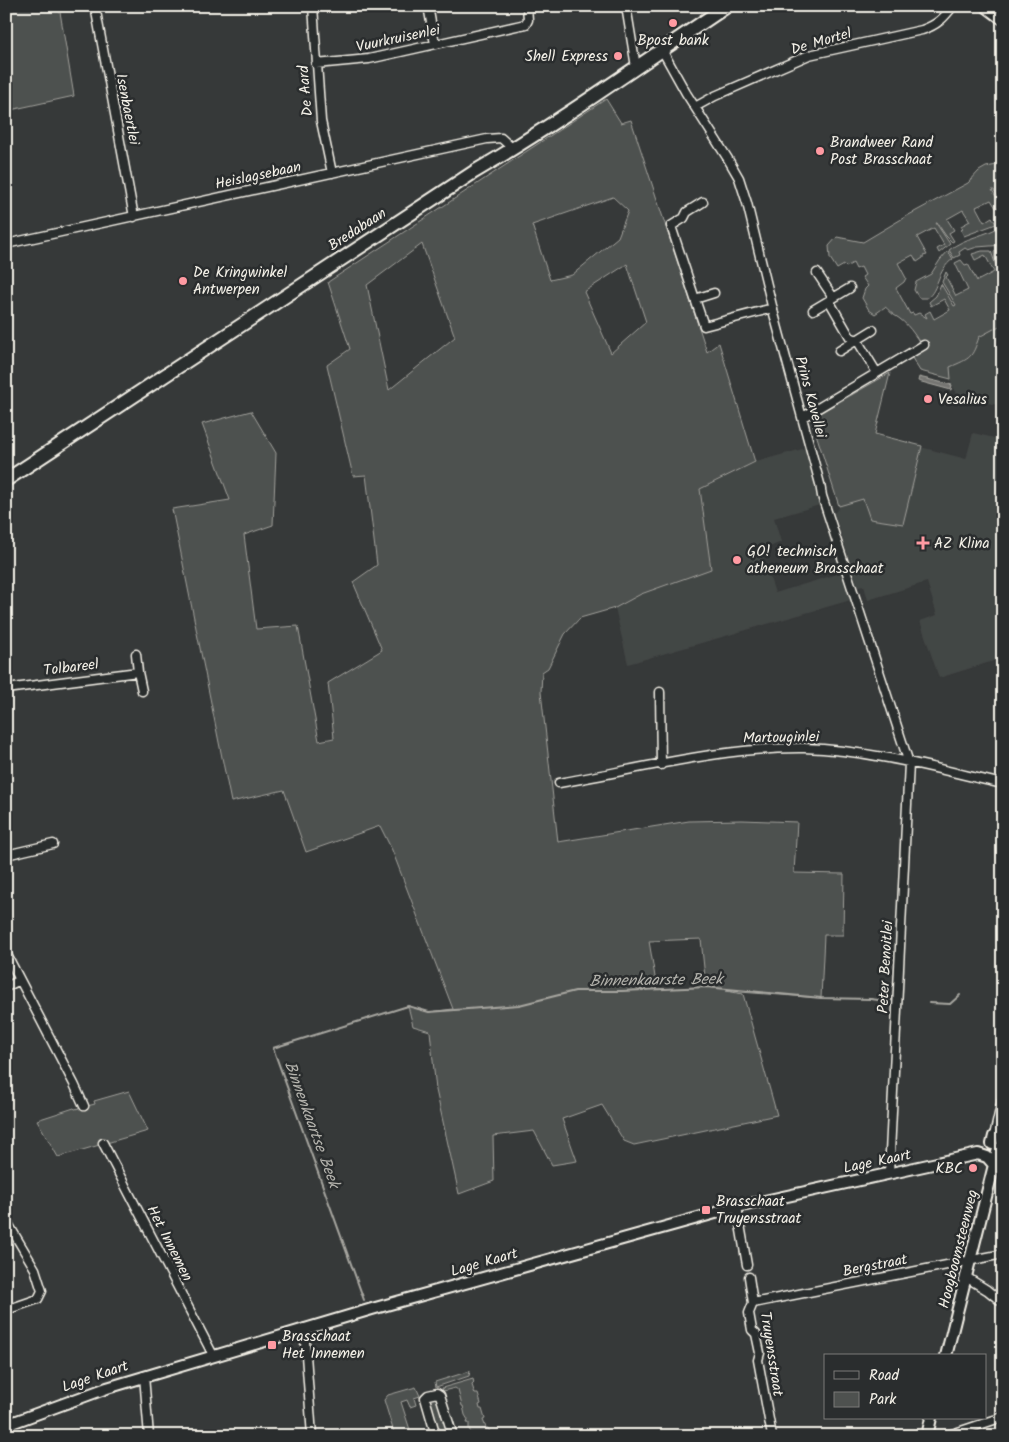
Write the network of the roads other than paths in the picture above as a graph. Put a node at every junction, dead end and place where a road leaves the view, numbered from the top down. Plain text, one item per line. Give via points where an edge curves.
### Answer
1 (95, 6) edge
2 (312, 6) edge
3 (428, 6) edge
4 (527, 6) edge
5 (626, 6) edge
6 (727, 6) edge
7 (953, 6) edge
8 (983, 6) edge
9 (1003, 21) edge
10 (435, 44) junction
11 (662, 50) junction
12 (316, 64) junction
13 (636, 67) junction
14 (696, 107) junction
15 (512, 149) junction
16 (332, 173) junction
17 (703, 202) dead end
18 (134, 217) junction
19 (6, 244) edge
20 (818, 273) dead end
21 (850, 288) dead end
22 (714, 293) dead end
23 (695, 299) junction
24 (831, 299) junction
25 (773, 308) junction
26 (813, 310) dead end
27 (873, 330) dead end
28 (857, 340) junction
29 (924, 345) dead end
30 (839, 351) dead end
31 (877, 373) junction
32 (803, 417) junction
33 (6, 480) edge
34 (136, 654) dead end
35 (138, 672) junction
36 (6, 689) edge
37 (142, 691) dead end
38 (660, 692) dead end
39 (909, 763) junction
40 (662, 764) junction
41 (559, 784) dead end
42 (1003, 784) edge
43 (53, 844) dead end
44 (6, 855) edge
45 (6, 953) edge
46 (20, 980) junction
47 (6, 987) edge
48 (1003, 1096) edge
49 (84, 1106) dead end
50 (999, 1138) edge
51 (103, 1143) dead end
52 (978, 1154) junction
53 (994, 1165) junction
54 (889, 1173) junction
55 (737, 1207) junction
56 (6, 1220) edge
57 (1003, 1254) edge
58 (970, 1260) junction
59 (747, 1265) dead end
60 (749, 1277) dead end
61 (966, 1277) junction
62 (753, 1303) junction
63 (1003, 1303) edge
64 (6, 1310) edge
65 (304, 1328) junction
66 (947, 1354) edge
67 (213, 1355) junction
68 (144, 1376) junction
69 (1003, 1417) edge
70 (931, 1420) edge
71 (6, 1425) edge
72 (928, 1435) edge
73 (149, 1436) edge
74 (312, 1436) edge
75 (436, 1436) edge
76 (453, 1436) edge
77 (772, 1436) edge
78 (946, 1436) edge

1 - 18 street, Isenbaertlei
2 - 12 street, De Aard
3 - 10 street
4 - 10 street, Vuurkruisenlei via 529,17 526,24
5 - 13 street
6 - 11 main road, Bredabaan
7 - 14 street, De Mortel via 936,25 809,55
8 - 9 street
10 - 12 street, Vuurkruisenlei via 369,59
11 - 13 main road, Bredabaan
11 - 14 street, Prins Kavellei
12 - 16 street, De Aard via 321,121
13 - 15 main road, Bredabaan
14 - 25 street, Prins Kavellei via 739,178
15 - 16 street, Heislagsebaan via 498,137
15 - 33 main road, Bredabaan
16 - 18 street, Heislagsebaan
17 - 23 street via 671,226
18 - 19 street, Heislagsebaan
20 - 24 street
21 - 24 street
22 - 23 street
23 - 25 street via 704,326
24 - 26 street
24 - 28 street via 850,337
25 - 32 street, Prins Kavellei
27 - 28 street
28 - 30 street
28 - 31 street
29 - 31 street
31 - 32 street
32 - 39 street, Prins Kavellei via 822,496
34 - 35 street
35 - 36 street, Tolbareel
35 - 37 street
38 - 40 street
39 - 40 street, Martouginlei via 805,748 735,752
39 - 42 street, Martouginlei
39 - 54 street, Peter Benoitlei
40 - 41 street, Martouginlei
43 - 44 street
45 - 46 street
46 - 47 street
46 - 49 street
48 - 50 street
50 - 52 street, Lage Kaart
50 - 53 street, Hoogboomsteenweg
51 - 67 street, Het Innemen
52 - 53 street via 987,1157
52 - 54 street, Lage Kaart
53 - 58 street, Hoogboomsteenweg
54 - 55 street, Lage Kaart
55 - 59 street
55 - 65 street, Lage Kaart
56 - 64 street via 35,1269 42,1291 38,1299
57 - 58 street, Bergstraat
58 - 61 street, Hoogboomsteenweg
58 - 62 street, Bergstraat
60 - 62 street, Truyensstraat
61 - 63 street
61 - 66 street, Hoogboomsteenweg
62 - 77 street, Truyensstraat via 749,1313 760,1353 758,1360
65 - 67 street, Lage Kaart
65 - 74 street
67 - 68 street, Lage Kaart
68 - 71 street, Lage Kaart
68 - 73 street
69 - 78 street
70 - 72 street
75 - 76 street via 425,1398 437,1393

